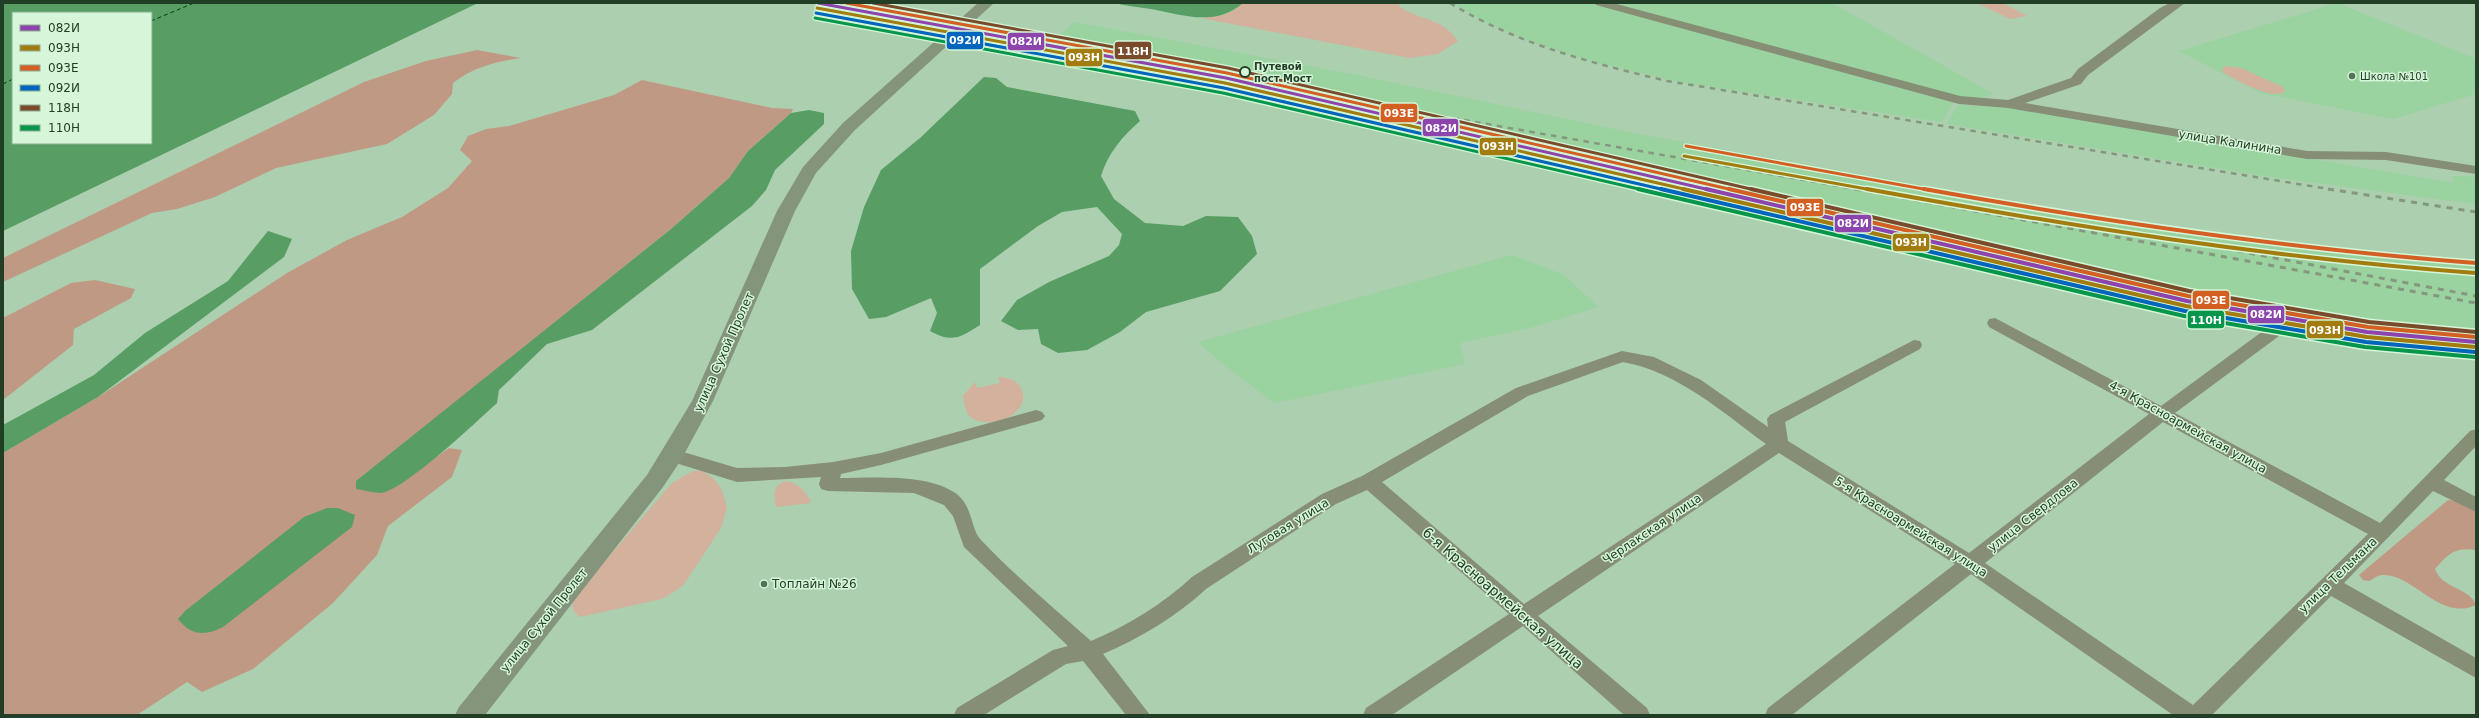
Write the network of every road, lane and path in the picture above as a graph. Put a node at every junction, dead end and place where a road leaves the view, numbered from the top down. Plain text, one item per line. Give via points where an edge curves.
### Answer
1 (988, 3) edge
2 (1600, 3) edge
3 (2179, 3) edge
4 (2008, 104) junction
5 (2476, 170) edge
6 (1995, 323) dead end
7 (2273, 332) dead end
8 (1914, 345) dead end
9 (1622, 356) joint
10 (2163, 414) junction
11 (1036, 416) dead end
12 (2476, 435) edge
13 (1779, 444) junction
14 (673, 455) junction
15 (831, 476) junction
16 (1368, 481) junction
17 (2430, 481) junction
18 (2476, 505) edge
19 (2382, 533) junction
20 (1971, 564) junction
21 (2328, 584) junction
22 (1523, 617) junction
23 (1088, 650) junction
24 (2476, 669) edge
25 (469, 715) edge
26 (965, 715) edge
27 (1139, 715) edge
28 (1374, 715) edge
29 (1638, 715) edge
30 (1776, 715) edge
31 (2190, 715) edge
32 (2198, 715) edge

1 - 14 main road, улица Сухой Пролет via 947,35 864,112 801,182 711,387
2 - 4 street, улица Калинина via 1922,91 1959,100
3 - 4 street via 2164,11 2095,62 2076,81
4 - 5 street, улица Калинина via 2307,155 2386,156
6 - 10 street, 4-я Красноармейская улица
7 - 10 street, улица Свердлова
8 - 13 street via 1776,419
9 - 13 street, 5-я Красноармейская улица via 1648,361 1695,384
9 - 16 street, Луговая улица via 1522,392
10 - 19 street, 4-я Красноармейская улица
10 - 20 street, улица Свердлова
11 - 15 street via 881,459
12 - 17 street, улица Тельмана
13 - 20 street, 5-я Красноармейская улица
13 - 22 street, Черлакская улица
14 - 15 street via 738,475
14 - 25 main road, улица Сухой Пролет
15 - 23 street via 914,486 951,500 962,514 972,542 1032,601
16 - 22 street, 6-я Красноармейская улица
16 - 23 street, Луговая улица via 1329,499 1199,582 1181,600 1125,634
17 - 18 street
17 - 19 street, улица Тельмана
19 - 21 street, улица Тельмана
20 - 30 street, улица Свердлова
20 - 31 street, 5-я Красноармейская улица
21 - 24 street
21 - 32 street, улица Тельмана
22 - 28 street, Черлакская улица
22 - 29 street, 6-я Красноармейская улица
23 - 26 street, Луговая улица via 1061,656
23 - 27 street

